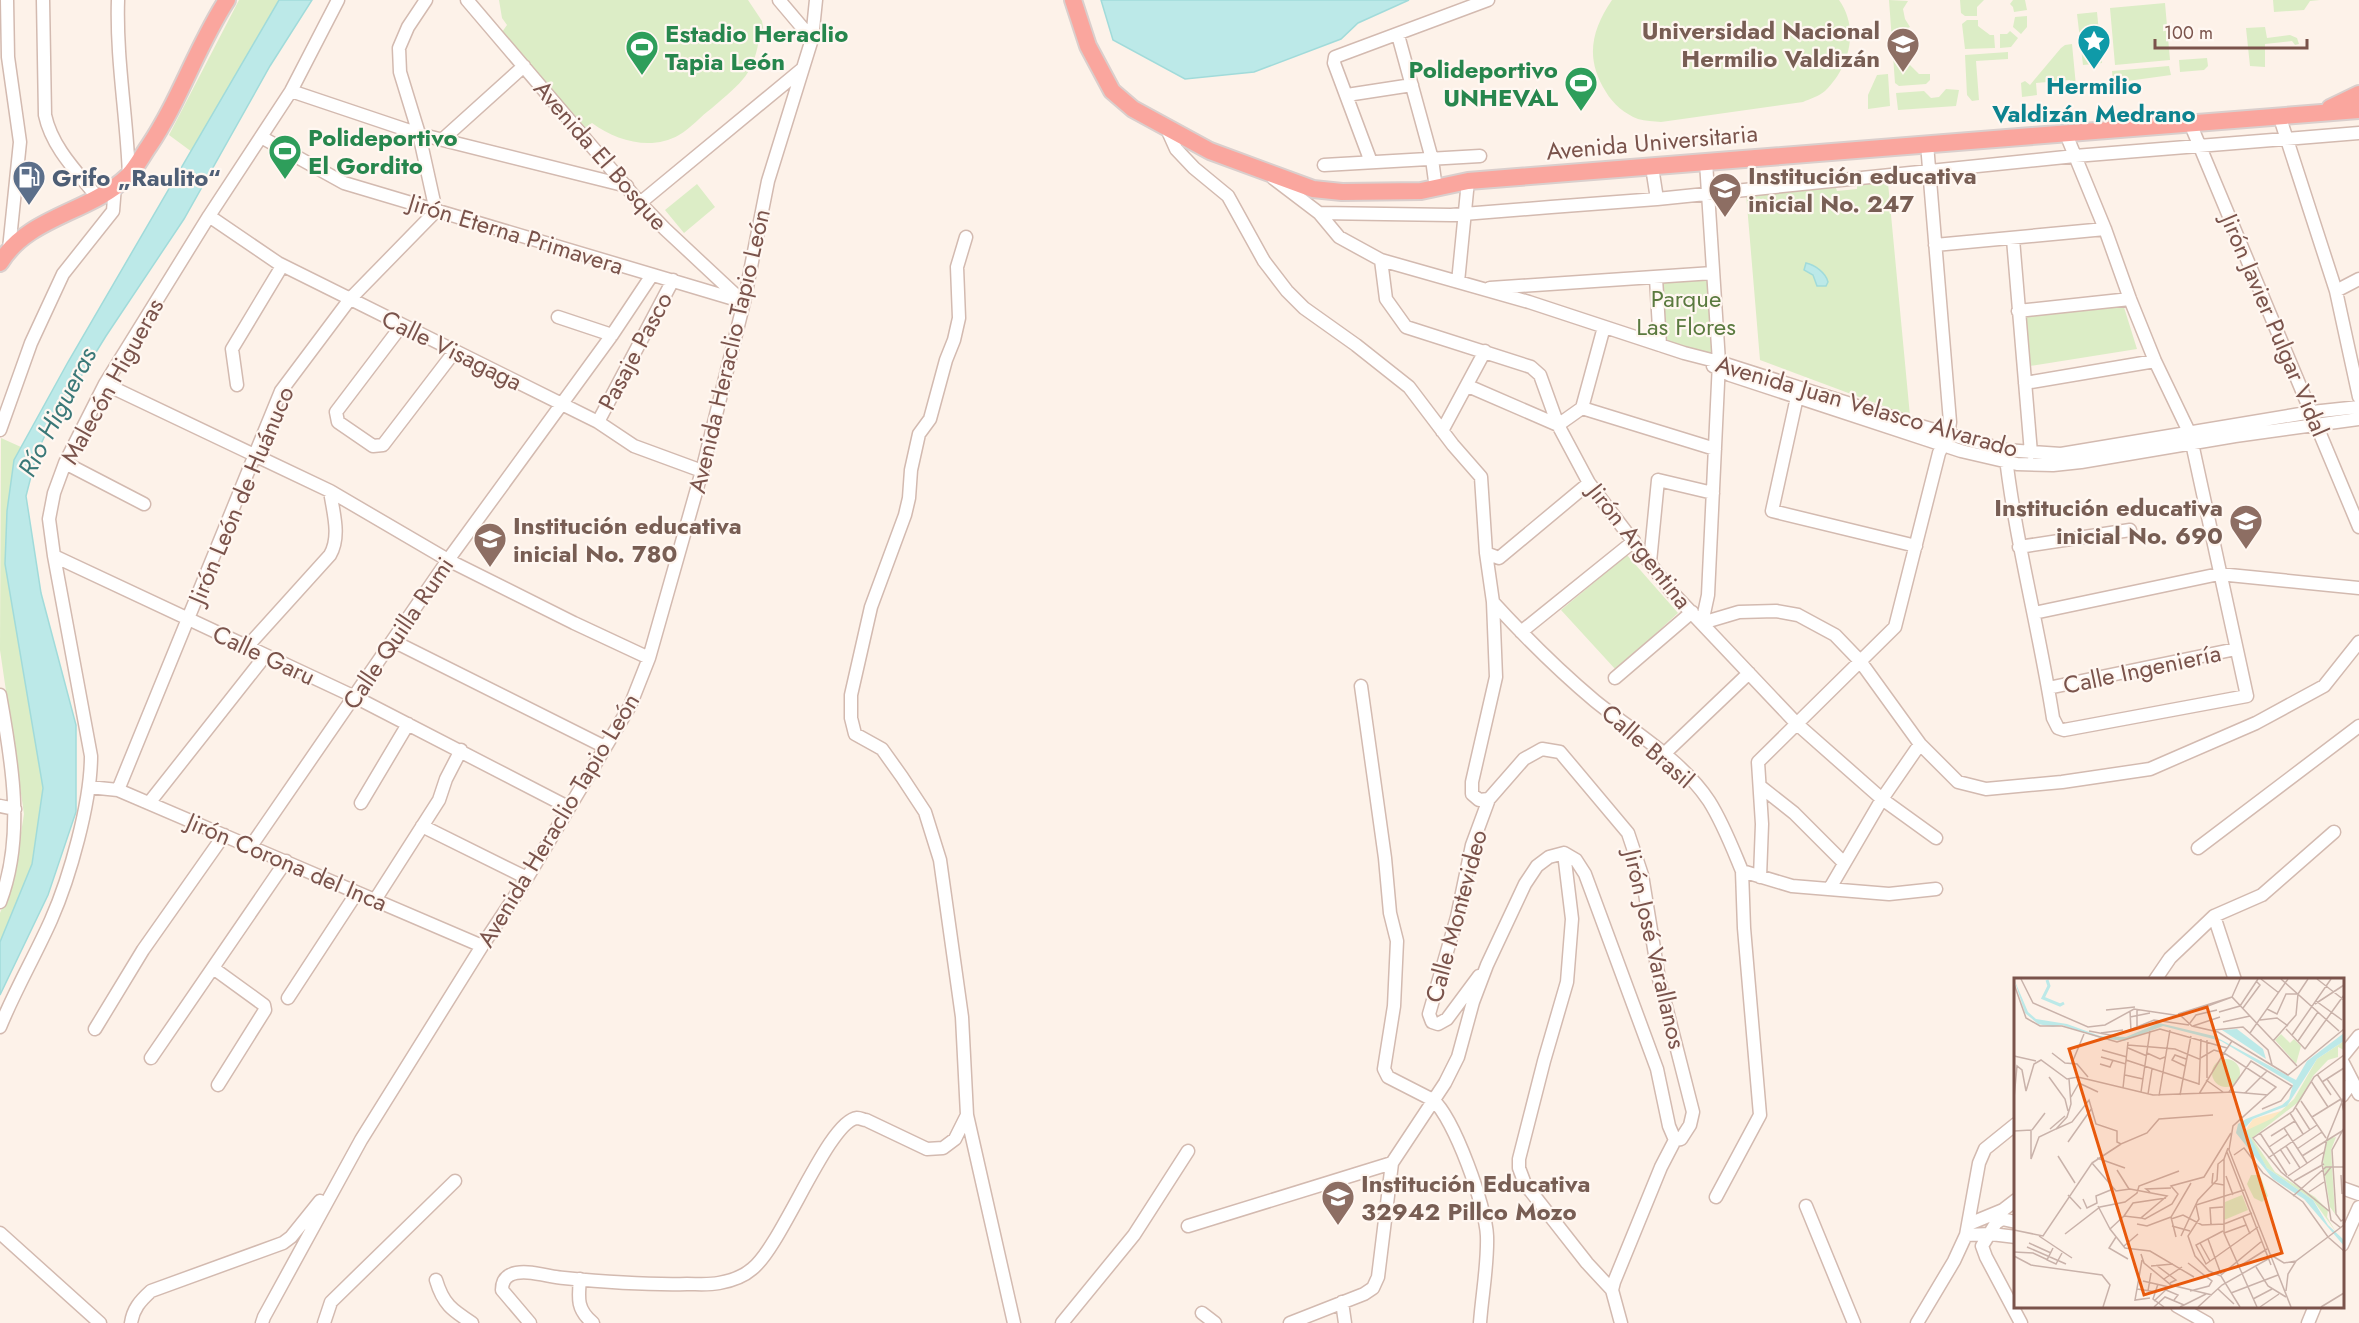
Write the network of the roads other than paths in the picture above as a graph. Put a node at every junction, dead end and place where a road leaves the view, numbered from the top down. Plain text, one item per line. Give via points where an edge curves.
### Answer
1 (7, 0) edge
2 (44, 0) edge
3 (118, 0) edge
4 (338, 0) edge
5 (426, 0) edge
6 (467, 0) edge
7 (779, 0) edge
8 (816, 0) edge
9 (1073, 0) edge
10 (1488, 0) edge
11 (224, 3) edge
12 (1398, 35) junction
13 (812, 39) junction
14 (524, 66) junction
15 (801, 70) junction
16 (1412, 85) junction
17 (291, 91) junction
18 (2359, 94) edge
19 (1347, 95) junction
20 (2359, 110) edge
21 (2318, 113) junction
22 (2280, 118) junction
23 (2190, 123) junction
24 (1167, 129) junction
25 (2359, 132) edge
26 (419, 134) junction
27 (2066, 134) junction
28 (261, 137) junction
29 (2286, 139) junction
30 (443, 140) junction
31 (1927, 144) junction
32 (2199, 146) junction
33 (1480, 156) dead end
34 (2075, 156) junction
35 (1432, 159) junction
36 (1371, 162) junction
37 (1706, 162) junction
38 (1324, 165) dead end
39 (1652, 167) junction
40 (1929, 171) junction
41 (1267, 173) junction
42 (129, 176) junction
43 (1468, 181) junction
44 (115, 186) junction
45 (627, 187) junction
46 (1436, 189) junction
47 (1708, 194) junction
48 (98, 198) junction
49 (1657, 199) junction
50 (640, 202) junction
51 (435, 211) junction
52 (1318, 213) junction
53 (1465, 213) junction
54 (209, 216) junction
55 (2105, 229) junction
56 (966, 237) dead end
57 (2013, 239) junction
58 (1935, 245) junction
59 (4, 256) edge
60 (1380, 260) junction
61 (282, 266) junction
62 (1713, 273) junction
63 (652, 275) junction
64 (1656, 278) junction
65 (2359, 279) edge
66 (673, 280) junction
67 (1458, 282) junction
68 (1481, 288) junction
69 (2336, 291) junction
70 (350, 299) junction
71 (2130, 299) junction
72 (744, 302) junction
73 (2018, 311) junction
74 (558, 317) dead end
75 (402, 325) junction
76 (1604, 327) junction
77 (612, 335) junction
78 (1660, 345) junction
79 (455, 351) junction
80 (1485, 351) junction
81 (2155, 361) junction
82 (1719, 365) junction
83 (2025, 383) junction
84 (105, 384) junction
85 (237, 385) dead end
86 (1468, 386) junction
87 (1797, 397) junction
88 (2359, 397) edge
89 (562, 405) junction
90 (2359, 407) edge
91 (1582, 408) junction
92 (2315, 418) junction
93 (2359, 419) edge
94 (598, 422) junction
95 (1558, 425) junction
96 (0, 430) edge
97 (1442, 430) junction
98 (2191, 438) junction
99 (1946, 440) junction
100 (1715, 449) junction
101 (2031, 453) junction
102 (254, 454) junction
103 (2005, 456) junction
104 (65, 463) junction
105 (702, 471) junction
106 (1588, 483) junction
107 (330, 491) junction
108 (1713, 493) junction
109 (144, 504) dead end
110 (2359, 527) edge
111 (2130, 530) dead end
112 (1634, 541) junction
113 (1916, 546) junction
114 (2019, 547) junction
115 (1486, 553) junction
116 (54, 556) junction
117 (448, 560) junction
118 (1650, 562) junction
119 (2219, 574) junction
120 (2359, 588) edge
121 (1493, 602) junction
122 (1692, 612) junction
123 (2034, 613) junction
124 (188, 619) junction
125 (1702, 624) junction
126 (1521, 632) junction
127 (393, 641) junction
128 (2359, 642) edge
129 (246, 648) junction
130 (2236, 649) junction
131 (265, 656) junction
132 (649, 658) junction
133 (1860, 661) junction
134 (1749, 673) junction
135 (1616, 678) dead end
136 (1361, 686) dead end
137 (2048, 688) junction
138 (0, 694) edge
139 (355, 697) junction
140 (408, 724) junction
141 (1797, 724) junction
142 (3, 726) edge
143 (2359, 726) edge
144 (1920, 744) junction
145 (605, 747) junction
146 (461, 750) junction
147 (1664, 754) junction
148 (89, 787) junction
149 (1761, 787) junction
150 (118, 790) junction
151 (1489, 799) junction
152 (1882, 800) junction
153 (149, 803) junction
154 (362, 803) dead end
155 (0, 806) edge
156 (568, 807) junction
157 (15, 809) junction
158 (422, 826) junction
159 (2334, 832) dead end
160 (224, 836) junction
161 (1936, 838) dead end
162 (251, 846) junction
163 (2198, 848) dead end
164 (1564, 853) junction
165 (286, 861) junction
166 (1844, 863) junction
167 (1742, 871) junction
168 (1760, 877) junction
169 (527, 878) junction
170 (1830, 888) junction
171 (1936, 889) dead end
172 (356, 894) junction
173 (375, 900) junction
174 (0, 902) edge
175 (2214, 916) junction
176 (482, 946) junction
177 (1487, 965) junction
178 (213, 968) junction
179 (2159, 976) edge
180 (2234, 978) edge
181 (288, 998) dead end
182 (0, 1027) edge
183 (95, 1029) dead end
184 (2359, 1036) edge
185 (151, 1058) dead end
186 (2344, 1058) edge
187 (2344, 1062) edge
188 (2352, 1082) junction
189 (218, 1085) dead end
190 (2344, 1094) edge
191 (2359, 1094) edge
192 (1433, 1100) junction
193 (967, 1115) junction
194 (2014, 1126) edge
195 (1675, 1140) junction
196 (1188, 1151) dead end
197 (1392, 1163) junction
198 (455, 1181) dead end
199 (334, 1185) junction
200 (2344, 1188) edge
201 (2359, 1194) edge
202 (1716, 1197) dead end
203 (2014, 1202) edge
204 (1806, 1206) dead end
205 (2359, 1207) edge
206 (2014, 1222) edge
207 (1188, 1226) dead end
208 (1968, 1230) junction
209 (0, 1233) edge
210 (1991, 1234) junction
211 (2014, 1237) edge
212 (2344, 1243) edge
213 (580, 1279) junction
214 (436, 1280) dead end
215 (1612, 1290) junction
216 (1342, 1302) junction
217 (2181, 1308) edge
218 (2314, 1308) edge
219 (1202, 1313) dead end
220 (263, 1320) edge
221 (100, 1323) edge
222 (130, 1323) edge
223 (324, 1323) edge
224 (472, 1323) edge
225 (530, 1323) edge
226 (593, 1323) edge
227 (1014, 1323) edge
228 (1062, 1323) edge
229 (1215, 1323) edge
230 (1290, 1323) edge
231 (1346, 1323) edge
232 (1480, 1323) edge
233 (1621, 1323) edge
234 (1854, 1323) edge
235 (1917, 1323) edge
236 (2021, 1323) edge
237 (2207, 1323) edge
238 (2308, 1323) edge

1 - 59 street via 8,57 20,142
2 - 48 street via 48,130
3 - 42 street
4 - 17 street, Malecón Higueras
5 - 26 street via 399,48 400,72
6 - 14 street, Avenida El Bosque
7 - 13 street
8 - 13 street, Avenida Heraclio Tapio León
9 - 24 highway, Avenida Universitaria via 1088,46 1112,91 1132,109
10 - 12 street
11 - 42 highway via 166,121
12 - 16 street
12 - 19 street via 1337,55 1334,60
13 - 15 street, Avenida Heraclio Tapio León
14 - 30 street
14 - 45 street, Avenida El Bosque
15 - 50 street
15 - 72 street, Avenida Heraclio Tapio León via 768,181
16 - 19 street
16 - 35 street
17 - 26 street
17 - 28 street, Malecón Higueras
18 - 21 highway
19 - 36 street
20 - 21 highway
21 - 22 highway, Avenida Universitaria
22 - 23 highway, Avenida Universitaria
22 - 29 street
23 - 27 highway, Avenida Universitaria
23 - 32 street, Jirón Javier Pulgar Vidal
24 - 41 highway, Avenida Universitaria
24 - 97 street via 1176,149 1228,196 1264,261 1287,291 1304,309 1410,387
25 - 29 street
26 - 30 street
26 - 51 street
27 - 31 highway, Avenida Universitaria
27 - 34 street
28 - 51 street, Jirón Eterna Primavera via 344,183
28 - 54 street, Malecón Higueras
29 - 32 street
29 - 69 street
30 - 45 street
31 - 37 highway, Avenida Universitaria
31 - 40 street
32 - 34 street
32 - 92 street, Jirón Javier Pulgar Vidal
33 - 35 street
34 - 40 street
34 - 55 street
35 - 36 street
35 - 46 street
36 - 38 street
37 - 39 highway, Avenida Universitaria
37 - 47 street
39 - 43 highway, Avenida Universitaria
39 - 49 street
40 - 47 street
40 - 58 street
41 - 46 highway, Avenida Universitaria via 1313,189 1342,192
41 - 52 street, Avenida Juan Velasco Alvarado
42 - 44 highway
43 - 46 highway, Avenida Universitaria
43 - 53 street
44 - 48 highway
44 - 96 street via 112,214 63,274 31,343
45 - 50 street, Avenida El Bosque
47 - 49 street
47 - 62 street
48 - 59 highway via 34,229
49 - 53 street
50 - 72 street, Avenida El Bosque
51 - 63 street, Jirón Eterna Primavera
51 - 70 street, Jirón León de Huánuco
52 - 53 street
52 - 60 street, Avenida Juan Velasco Alvarado via 1339,237
53 - 67 street
54 - 61 street, Calle Visagaga
54 - 84 street, Malecón Higueras
55 - 57 street
55 - 71 street
56 - 193 street via 957,267 959,318 954,340 930,419 919,434 905,515 871,606 851,695 851,718 855,734 882,749 926,813 940,860 962,1017
57 - 58 street
57 - 73 street
58 - 99 street via 1950,422
60 - 67 street, Avenida Juan Velasco Alvarado
60 - 80 street, Jirón Argentina via 1386,299 1402,323 1410,329
61 - 70 street, Calle Visagaga
61 - 85 street via 232,349
62 - 64 street
62 - 82 street
63 - 66 street, Jirón Eterna Primavera
63 - 77 street, Calle Quilla Rumi
64 - 68 street
64 - 78 street
65 - 69 street
66 - 72 street, Jirón Eterna Primavera
66 - 94 street, Pasaje Pasco
67 - 68 street, Avenida Juan Velasco Alvarado
68 - 76 street, Avenida Juan Velasco Alvarado
69 - 88 street
70 - 75 street, Calle Visagaga
70 - 102 street, Jirón León de Huánuco via 281,391
71 - 73 street
71 - 81 street
72 - 105 street, Avenida Heraclio Tapio León
73 - 83 street
74 - 77 street
75 - 79 street, Calle Visagaga
75 - 79 street via 336,412 338,422 373,446 383,445
76 - 78 street, Avenida Juan Velasco Alvarado
76 - 91 street
77 - 89 street, Calle Quilla Rumi
78 - 82 street, Avenida Juan Velasco Alvarado
79 - 89 street, Calle Visagaga
80 - 86 street
80 - 95 street, Jirón Argentina via 1531,367 1540,375
81 - 83 street
81 - 98 street
82 - 87 street, Avenida Juan Velasco Alvarado via 1730,375
82 - 99 street, Avenida Juan Velasco Alvarado
82 - 100 street
83 - 101 street
84 - 102 street
84 - 104 street, Malecón Higueras
86 - 95 street
86 - 97 street
87 - 99 street, Avenida Juan Velasco Alvarado
87 - 113 street via 1772,511
89 - 94 street, Calle Visagaga
89 - 117 street, Calle Quilla Rumi
90 - 92 street, Avenida Juan Velasco Alvarado
91 - 95 street
91 - 100 street
92 - 93 street, Avenida Juan Velasco Alvarado
92 - 98 street, Avenida Juan Velasco Alvarado
92 - 110 street, Jirón Javier Pulgar Vidal
94 - 105 street, Calle Visagaga via 634,446
95 - 106 street, Jirón Argentina
97 - 115 street via 1481,477
98 - 101 street, Avenida Juan Velasco Alvarado via 2061,454
98 - 103 street, Avenida Juan Velasco Alvarado via 2053,465
98 - 119 street
99 - 103 street, Avenida Juan Velasco Alvarado
99 - 113 street
100 - 108 street
101 - 103 street, Avenida Juan Velasco Alvarado
102 - 107 street
102 - 124 street, Jirón León de Huánuco
103 - 114 street
104 - 109 street
104 - 116 street, Malecón Higueras via 49,519
105 - 132 street, Avenida Heraclio Tapio León
106 - 112 street, Jirón Argentina
106 - 115 street via 1499,558
107 - 117 street
107 - 129 street via 335,547
108 - 118 street via 1658,480
108 - 125 street via 1708,595
111 - 114 street
112 - 118 street, Jirón Argentina
112 - 126 street
113 - 133 street via 1895,627
114 - 123 street
115 - 121 street
116 - 124 street, Calle Garu
116 - 148 street, Malecón Higueras via 91,756
117 - 127 street, Calle Quilla Rumi
117 - 132 street
118 - 122 street, Jirón Argentina
119 - 120 street
119 - 123 street
119 - 130 street
121 - 126 street, Calle Brasil
121 - 151 street via 1496,678 1472,782 1472,794 1479,800
122 - 125 street, Jirón Argentina
122 - 135 street
123 - 137 street
124 - 129 street, Calle Garu
124 - 150 street, Jirón León de Huánuco
125 - 133 street via 1739,612 1798,615 1835,634
125 - 134 street, Jirón Argentina
126 - 147 street, Calle Brasil via 1594,700
127 - 139 street, Calle Quilla Rumi
127 - 145 street
128 - 144 street via 2324,686 2256,723 2150,769 1986,789 1958,782
129 - 131 street, Calle Garu
130 - 137 street, Calle Ingeniería
130 - 137 street via 2247,696 2064,730 2058,728 2053,718
131 - 139 street, Calle Garu
131 - 153 street
132 - 145 street, Avenida Heraclio Tapio León via 630,706
133 - 141 street
133 - 144 street
134 - 141 street, Jirón Argentina
134 - 147 street
136 - 192 street via 1390,913 1397,941 1394,1006 1384,1070 1401,1085
138 - 142 street
139 - 140 street, Calle Garu
139 - 162 street, Calle Quilla Rumi
140 - 146 street, Calle Garu
140 - 154 street
141 - 149 street via 1758,762
141 - 152 street, Jirón Argentina
142 - 157 street
143 - 163 street
144 - 152 street
145 - 156 street, Avenida Heraclio Tapio León
146 - 156 street, Calle Garu
146 - 158 street via 439,800
147 - 167 street, Calle Brasil via 1707,799
148 - 150 street, Jirón Corona del Inca
148 - 182 street, Malecón Higueras via 67,879
149 - 166 street via 1794,813
149 - 168 street
150 - 153 street, Jirón Corona del Inca
151 - 177 street, Calle Montevideo via 1472,845 1429,1014 1432,1022 1438,1024 1447,1019
151 - 195 street, Jirón José Varallanos via 1524,759 1542,748 1560,752 1628,832 1642,875 1657,968 1693,1112 1681,1139
152 - 161 street, Jirón Argentina
152 - 166 street
153 - 160 street, Jirón Corona del Inca
155 - 157 street
156 - 169 street, Avenida Heraclio Tapio León
157 - 174 street via 7,883
158 - 169 street
158 - 173 street
159 - 175 street via 2262,895
160 - 162 street, Jirón Corona del Inca
160 - 183 street via 143,950
162 - 165 street, Jirón Corona del Inca
164 - 177 street via 1537,866
164 - 195 street, Jirón José Varallanos via 1576,860 1585,874 1657,1069
164 - 215 street via 1572,919 1567,982 1519,1168 1525,1184
165 - 172 street, Jirón Corona del Inca
165 - 178 street
166 - 170 street
167 - 168 street
167 - 202 street via 1760,1115
168 - 170 street via 1792,886
169 - 176 street, Avenida Heraclio Tapio León
170 - 171 street via 1889,894
172 - 173 street, Jirón Corona del Inca
172 - 181 street
173 - 176 street, Jirón Corona del Inca
175 - 179 street
175 - 180 street
176 - 199 street, Avenida Heraclio Tapio León
177 - 192 street via 1458,1058
178 - 185 street
178 - 189 street via 266,1010
184 - 186 street
187 - 188 street
188 - 190 street
188 - 191 street
192 - 197 street
192 - 232 street via 1443,1110 1455,1135 1484,1214 1487,1236
193 - 213 street via 956,1139 943,1149 927,1149 866,1120 848,1122 813,1172 770,1251 752,1269 731,1281 659,1285
193 - 227 street
194 - 208 street via 1985,1149 1978,1162
195 - 215 street
196 - 228 street via 1134,1235
197 - 207 street
197 - 216 street via 1373,1288
198 - 223 street via 331,1302
199 - 220 street, Avenida Heraclio Tapio León
199 - 222 street via 283,1243 151,1291 138,1303
200 - 201 street
203 - 208 street
204 - 234 street
205 - 212 street
206 - 210 street via 2002,1219
208 - 210 street
208 - 235 street
209 - 221 street
210 - 211 street
210 - 236 street via 1982,1246
213 - 225 street via 523,1273 511,1274 504,1280 502,1290
213 - 226 street via 579,1307
214 - 224 street via 441,1298
215 - 233 street
216 - 230 street
216 - 231 street
217 - 237 street
218 - 238 street
219 - 229 street

